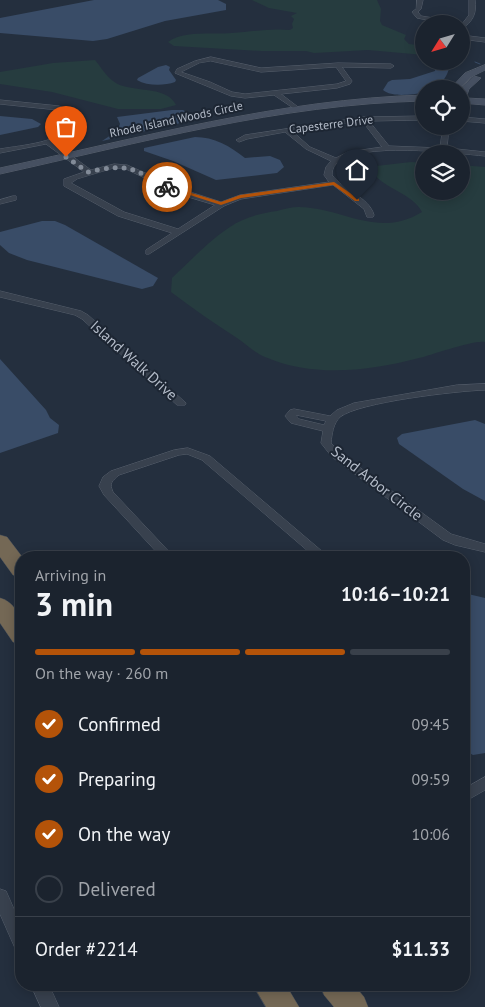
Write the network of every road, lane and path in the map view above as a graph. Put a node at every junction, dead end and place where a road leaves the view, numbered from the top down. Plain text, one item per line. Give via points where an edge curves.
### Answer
1 (420, 0) edge
2 (472, 0) edge
3 (417, 15) edge
4 (470, 17) edge
5 (470, 38) edge
6 (485, 40) edge
7 (338, 65) junction
8 (391, 66) dead end
9 (485, 67) edge
10 (485, 74) edge
11 (463, 80) edge
12 (470, 84) edge
13 (277, 94) junction
14 (415, 98) edge
15 (470, 101) edge
16 (0, 102) edge
17 (485, 102) edge
18 (415, 103) edge
19 (470, 103) edge
20 (330, 104) junction
21 (485, 106) edge
22 (296, 108) junction
23 (415, 118) edge
24 (364, 120) junction
25 (470, 120) edge
26 (485, 121) edge
27 (286, 130) junction
28 (239, 140) dead end
29 (46, 141) junction
30 (387, 149) junction
31 (415, 150) edge
32 (0, 151) edge
33 (470, 153) edge
34 (485, 154) edge
35 (66, 157) junction
36 (336, 160) junction
37 (0, 171) edge
38 (88, 172) junction
39 (334, 184) junction
40 (13, 198) dead end
41 (0, 202) edge
42 (221, 204) junction
43 (370, 215) dead end
44 (178, 232) junction
45 (149, 252) dead end
46 (0, 294) edge
47 (485, 387) edge
48 (181, 403) dead end
49 (0, 542) edge
50 (485, 548) edge
51 (162, 551) edge
52 (316, 551) edge
53 (15, 562) edge
54 (0, 606) edge
55 (15, 627) edge
56 (485, 783) edge
57 (470, 792) edge
58 (0, 896) edge
59 (15, 930) edge
60 (43, 991) edge
61 (272, 991) edge
62 (340, 991) edge
63 (50, 1007) edge
64 (284, 1007) edge
65 (353, 1007) edge

1 - 3 street via 415,12
2 - 4 street via 474,13
5 - 6 street
7 - 8 street
7 - 13 street via 348,83
7 - 13 street via 261,70 211,59 197,62 178,73 231,94
9 - 11 street
10 - 12 street
13 - 22 street
14 - 20 street, Rhode Island Woods Circle
15 - 17 street
16 - 29 street via 59,108 77,117 80,123 72,133
18 - 20 street, Rhode Island Woods Circle
19 - 21 street
20 - 22 street, Rhode Island Woods Circle
22 - 35 street, Rhode Island Woods Circle
23 - 24 street, Capesterre Drive
24 - 27 street, Capesterre Drive
24 - 30 street
25 - 26 street
27 - 28 street, Capesterre Drive
27 - 36 street via 308,148
29 - 32 street
29 - 35 street
30 - 31 street
30 - 36 street via 356,153
33 - 34 street
35 - 37 street, Rhode Island Woods Circle
35 - 38 street
36 - 39 street via 328,175
38 - 42 street via 114,166 127,167 181,192
38 - 44 street via 66,180 67,184 121,214
39 - 42 street via 240,197
39 - 43 street via 368,208
40 - 41 street
42 - 44 street
44 - 45 street
46 - 48 street, Island Walk Drive via 85,317
47 - 50 street, Sand Arbor Circle via 457,388 354,406 340,412 330,424 326,442 336,455 447,537
49 - 53 highway
51 - 52 street via 108,493 105,486 107,478 188,451 206,458
54 - 55 highway
56 - 57 street
58 - 59 street
60 - 63 street
61 - 64 highway
62 - 65 highway

